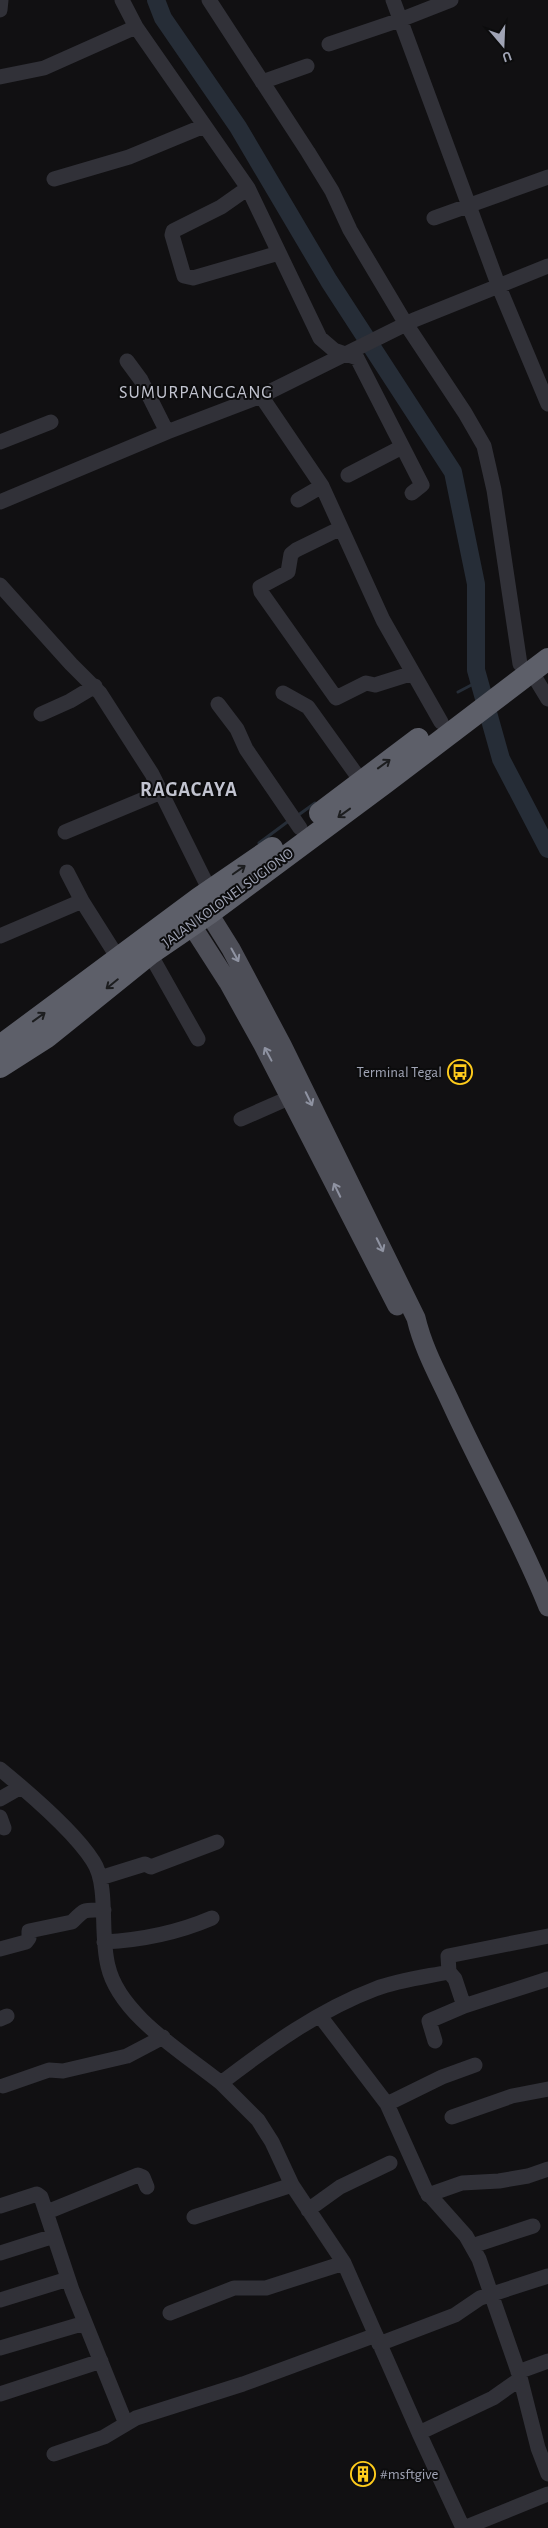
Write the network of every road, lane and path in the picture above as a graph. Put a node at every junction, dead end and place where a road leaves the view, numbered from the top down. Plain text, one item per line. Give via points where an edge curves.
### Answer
1 (0, 0) edge
2 (122, 0) edge
3 (208, 0) edge
4 (393, 0) edge
5 (451, 0) edge
6 (0, 10) edge
7 (400, 20) junction
8 (136, 27) junction
9 (329, 44) dead end
10 (306, 66) dead end
11 (0, 77) edge
12 (262, 82) junction
13 (204, 126) junction
14 (548, 177) edge
15 (54, 179) dead end
16 (248, 188) junction
17 (470, 207) junction
18 (434, 218) dead end
19 (279, 253) junction
20 (548, 266) edge
21 (498, 287) junction
22 (402, 325) junction
23 (345, 355) junction
24 (127, 360) dead end
25 (262, 396) junction
26 (548, 404) edge
27 (51, 422) dead end
28 (167, 432) junction
29 (0, 442) edge
30 (402, 447) junction
31 (348, 475) dead end
32 (322, 486) junction
33 (412, 493) dead end
34 (298, 500) dead end
35 (0, 502) edge
36 (341, 528) junction
37 (0, 585) edge
38 (548, 645) edge
39 (533, 665) edge
40 (413, 673) junction
41 (94, 686) junction
42 (283, 693) dead end
43 (548, 699) edge
44 (218, 704) dead end
45 (41, 714) dead end
46 (452, 721) junction
47 (356, 775) junction
48 (161, 792) junction
49 (295, 820) junction
50 (65, 832) dead end
51 (67, 872) dead end
52 (82, 901) junction
53 (203, 901) junction
54 (0, 936) edge
55 (115, 953) junction
56 (150, 954) junction
57 (261, 1024) junction
58 (198, 1039) dead end
59 (0, 1046) edge
60 (0, 1067) edge
61 (291, 1097) junction
62 (242, 1119) dead end
63 (421, 1339) junction
64 (548, 1607) edge
65 (0, 1769) edge
66 (22, 1787) junction
67 (0, 1799) edge
68 (217, 1842) dead end
69 (100, 1878) junction
70 (104, 1910) junction
71 (212, 1918) dead end
72 (548, 1936) edge
73 (104, 1942) junction
74 (0, 1949) edge
75 (449, 1972) junction
76 (548, 1979) edge
77 (464, 2006) junction
78 (320, 2016) junction
79 (163, 2037) junction
80 (435, 2041) dead end
81 (475, 2065) dead end
82 (221, 2083) junction
83 (3, 2086) dead end
84 (548, 2090) edge
85 (387, 2104) junction
86 (452, 2117) dead end
87 (390, 2163) dead end
88 (548, 2169) edge
89 (292, 2185) junction
90 (147, 2187) dead end
91 (428, 2195) junction
92 (0, 2206) edge
93 (308, 2210) junction
94 (46, 2212) junction
95 (194, 2217) dead end
96 (533, 2226) dead end
97 (54, 2236) junction
98 (472, 2246) junction
99 (0, 2254) edge
100 (344, 2263) junction
101 (548, 2276) edge
102 (68, 2279) junction
103 (492, 2295) junction
104 (0, 2300) edge
105 (170, 2313) dead end
106 (85, 2324) junction
107 (377, 2339) junction
108 (0, 2348) edge
109 (100, 2361) junction
110 (548, 2361) edge
111 (519, 2376) junction
112 (0, 2394) edge
113 (126, 2424) junction
114 (419, 2432) junction
115 (54, 2454) dead end
116 (548, 2474) edge
117 (548, 2494) edge
118 (464, 2528) edge

1 - 6 street
2 - 8 street
3 - 12 street
4 - 7 street
5 - 7 street
7 - 9 street
7 - 17 street
8 - 11 street via 44,68
8 - 13 street
10 - 12 street
12 - 22 street via 327,183
13 - 15 street via 129,158
13 - 16 street
14 - 17 street
16 - 19 street
16 - 19 street via 221,207 173,231 184,276 194,278
17 - 18 street
17 - 21 street
19 - 23 street via 320,338
20 - 21 street
21 - 22 street
21 - 26 street
22 - 23 street
22 - 39 street via 465,413 486,452
23 - 25 street
23 - 30 street via 358,360
24 - 28 street via 141,380
25 - 28 street
25 - 32 street
27 - 29 street
28 - 35 street
30 - 31 street
30 - 33 street via 422,485
32 - 34 street
32 - 36 street
36 - 40 street via 383,620
36 - 40 street via 296,550 291,554 288,572 263,583 259,589 336,698 366,683 375,685
37 - 41 street
38 - 39 highway
39 - 43 street
39 - 46 highway
40 - 46 street
41 - 45 street
41 - 48 street via 126,731
42 - 47 street via 308,707
44 - 49 street
47 -> 46 highway, JALAN KOLONEL SUGIONO
46 -> 53 highway, JALAN KOLONEL SUGIONO
47 - 49 highway, JALAN KOLONEL SUGIONO
48 - 50 street
48 - 53 street
53 -> 49 highway, JALAN KOLONEL SUGIONO
51 - 52 street
52 - 54 street
52 - 55 street
53 - 55 highway
53 - 56 highway, JALAN KOLONEL SUGIONO
53 - 57 main road
59 -> 55 highway
56 - 58 street
56 -> 60 highway, JALAN KOLONEL SUGIONO via 47,1037
61 -> 57 main road
57 -> 63 main road via 416,1318
61 - 62 street
63 -> 61 main road via 407,1324 379,1274
63 - 64 main road
65 - 66 street
66 - 67 street
66 - 69 street via 93,1860
68 - 69 street via 156,1865 145,1864
69 - 70 street
70 - 73 street
70 - 74 street via 82,1912 72,1922 30,1931 26,1942
71 - 73 street via 159,1936
72 - 75 street via 448,1956
73 - 79 street via 108,1967 119,1993
75 - 77 street via 455,1979
75 - 78 street via 374,1989
76 - 77 street
77 - 80 street via 429,2021
78 - 82 street
78 - 85 street
79 - 82 street
79 - 83 street via 127,2056 63,2071 49,2070
81 - 85 street via 442,2076
82 - 89 street via 258,2120
84 - 86 street via 512,2096
85 - 91 street
87 - 93 street via 340,2187
88 - 91 street via 499,2181 462,2183
89 - 93 street
89 - 95 street
90 - 94 street via 143,2177 138,2175
91 - 98 street
92 - 94 street via 37,2194 41,2196
93 - 100 street
94 - 97 street
96 - 98 street
97 - 99 street
97 - 102 street
98 - 103 street
100 - 105 street via 266,2288 234,2288
100 - 107 street
101 - 103 street
102 - 104 street
102 - 106 street
103 - 107 street via 480,2298 455,2315
103 - 111 street
106 - 108 street
106 - 109 street
107 - 113 street
107 - 114 street
109 - 112 street
109 - 113 street
110 - 111 street
111 - 114 street via 493,2398
111 - 116 street
113 - 115 street via 104,2438
114 - 118 street
117 - 118 street

